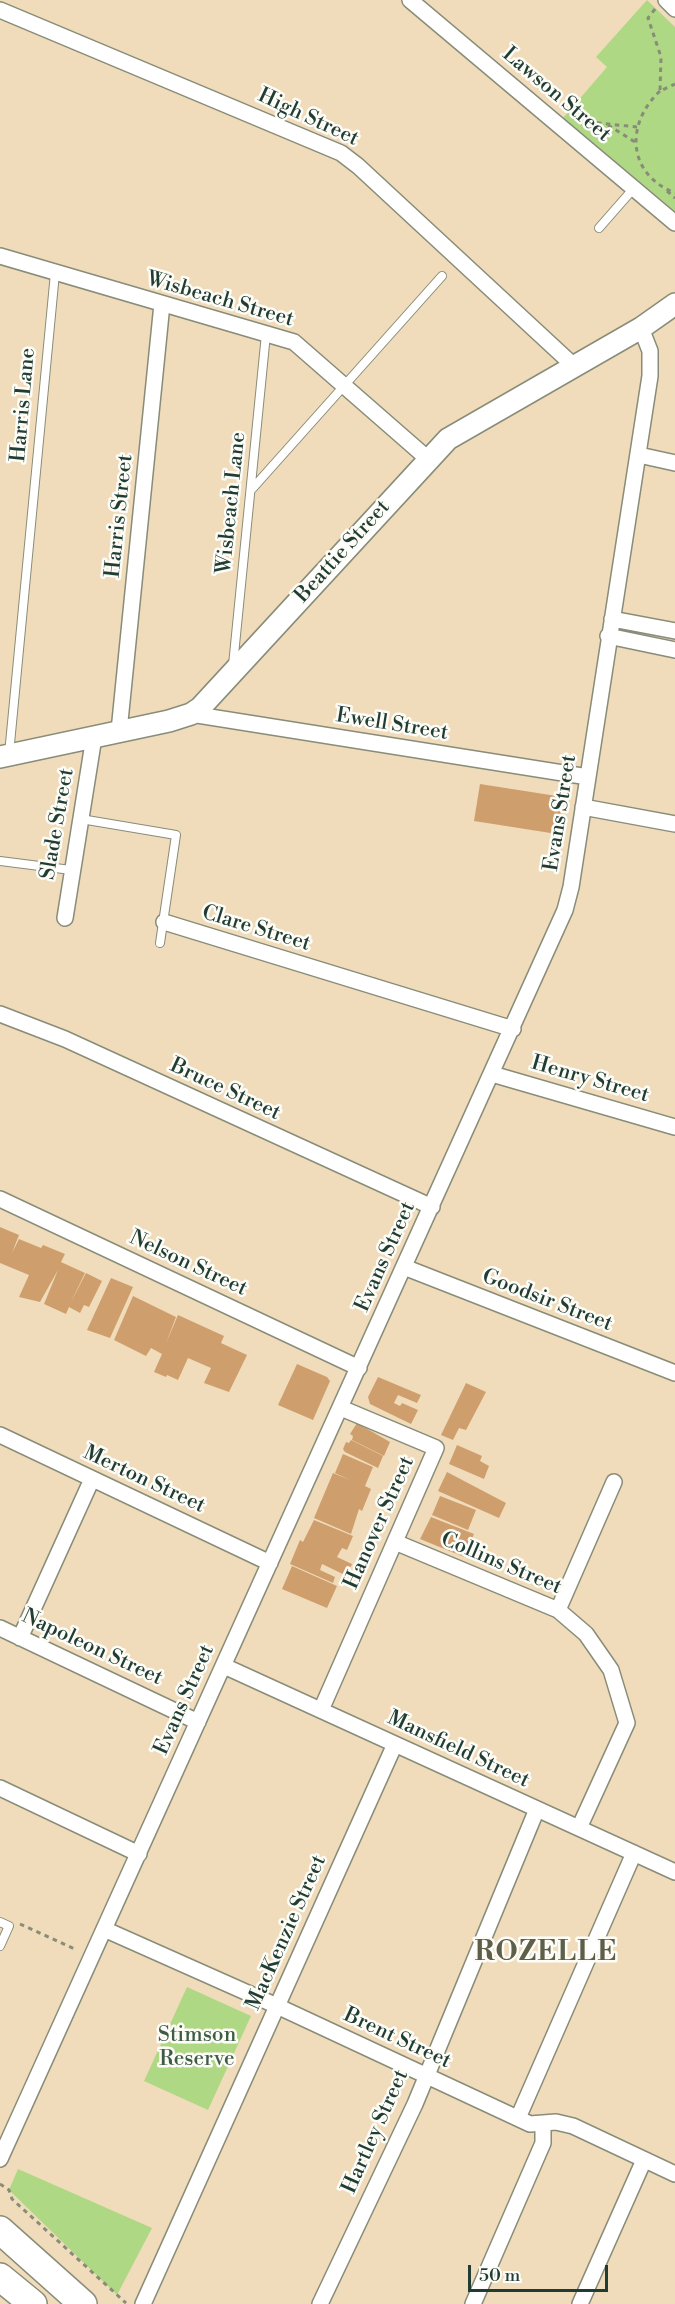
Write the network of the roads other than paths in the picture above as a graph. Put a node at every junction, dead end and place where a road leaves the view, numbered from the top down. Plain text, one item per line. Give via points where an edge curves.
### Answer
1 (410, 0) edge
2 (664, 0) edge
3 (675, 9) edge
4 (0, 10) edge
5 (634, 188) junction
6 (675, 223) edge
7 (599, 228) dead end
8 (0, 256) edge
9 (55, 273) junction
10 (442, 276) dead end
11 (162, 304) junction
12 (675, 304) edge
13 (641, 328) junction
14 (266, 334) junction
15 (574, 366) junction
16 (345, 387) junction
17 (639, 455) junction
18 (428, 459) junction
19 (675, 463) edge
20 (252, 489) junction
21 (612, 619) junction
22 (675, 631) edge
23 (608, 636) junction
24 (675, 650) edge
25 (231, 675) junction
26 (191, 714) junction
27 (119, 731) junction
28 (94, 737) junction
29 (5, 756) edge
30 (588, 777) junction
31 (583, 807) junction
32 (81, 819) junction
33 (675, 824) edge
34 (0, 861) edge
35 (71, 870) junction
36 (65, 918) dead end
37 (164, 922) junction
38 (160, 943) dead end
39 (0, 1014) edge
40 (513, 1029) junction
41 (492, 1074) junction
42 (675, 1127) edge
43 (0, 1199) edge
44 (432, 1207) junction
45 (404, 1267) junction
46 (359, 1368) junction
47 (675, 1373) edge
48 (341, 1407) junction
49 (0, 1435) edge
50 (92, 1479) junction
51 (614, 1482) dead end
52 (395, 1542) junction
53 (270, 1563) junction
54 (558, 1610) junction
55 (0, 1628) edge
56 (20, 1638) junction
57 (224, 1666) junction
58 (321, 1710) junction
59 (198, 1722) junction
60 (395, 1744) junction
61 (0, 1788) edge
62 (537, 1809) junction
63 (579, 1828) junction
64 (634, 1853) junction
65 (139, 1854) junction
66 (675, 1872) edge
67 (0, 1922) edge
68 (104, 1929) junction
69 (0, 1946) edge
70 (278, 2006) junction
71 (425, 2075) junction
72 (518, 2118) junction
73 (543, 2124) junction
74 (0, 2159) edge
75 (644, 2160) junction
76 (675, 2174) edge
77 (0, 2230) edge
78 (0, 2277) edge
79 (33, 2304) edge
80 (83, 2304) edge
81 (142, 2304) edge
82 (320, 2304) edge
83 (473, 2304) edge
84 (580, 2304) edge

1 - 5 street, Lawson Street
2 - 3 street
4 - 15 street, High Street via 341,153
5 - 6 street, Lawson Street
5 - 7 lane
8 - 9 street, Wisbeach Street
9 - 11 street, Wisbeach Street
9 - 29 lane, Harris Lane
10 - 16 lane
11 - 14 street, Wisbeach Street
11 - 27 street, Harris Street
12 - 13 street, Beattie Street
13 - 15 street, Beattie Street
13 - 17 street, Evans Street via 651,366
14 - 16 street, Wisbeach Street via 294,342
14 - 20 lane, Wisbeach Lane
15 - 18 street, Beattie Street via 460,432
16 - 18 street, Wisbeach Street
16 - 20 lane
17 - 19 street
17 - 21 street, Evans Street
18 - 25 street, Beattie Street
20 - 25 lane, Wisbeach Lane
21 - 22 street
21 - 23 street, Evans Street
23 - 24 street
23 - 30 street, Evans Street
25 - 26 street, Beattie Street
26 - 27 street
26 - 30 street, Ewell Street
27 - 28 street
28 - 29 street
28 - 32 street, Slade Street
30 - 31 street, Evans Street
31 - 33 street
31 - 40 street, Evans Street via 565,910
32 - 35 street, Slade Street
32 - 37 lane via 176,835
34 - 35 lane
35 - 36 street, Slade Street
37 - 38 lane
37 - 40 street, Clare Street
39 - 44 street, Bruce Street via 65,1039
40 - 41 street, Evans Street
41 - 42 street, Henry Street
41 - 44 street, Evans Street
43 - 46 street, Nelson Street
44 - 45 street, Evans Street
45 - 46 street, Evans Street
45 - 47 street, Goodsir Street
46 - 48 street, Evans Street
48 - 52 street, Hanover Street via 436,1448
48 - 53 street, Evans Street
49 - 50 street, Merton Street
50 - 53 street, Merton Street
50 - 56 street
51 - 54 street
52 - 54 street, Collins Street
52 - 58 street, Hanover Street
53 - 57 street, Evans Street
54 - 63 street, Collins Street via 586,1634 611,1670 627,1723
55 - 56 street, Napoleon Street
56 - 59 street, Napoleon Street
57 - 58 street, Mansfield Street
57 - 59 street, Evans Street
58 - 60 street, Mansfield Street
59 - 65 street, Evans Street
60 - 62 street, Mansfield Street
60 - 70 street, MacKenzie Street
61 - 65 street
62 - 63 street, Mansfield Street
62 - 71 street, Hartley Street
63 - 64 street, Mansfield Street
64 - 66 street, Mansfield Street
64 - 72 street
65 - 68 street, Evans Street
67 - 69 lane via 9,1926
68 - 70 street, Brent Street
68 - 74 street, Evans Street
70 - 71 street, Brent Street
70 - 81 street, MacKenzie Street
71 - 72 street, Brent Street
71 - 82 street, Hartley Street
72 - 73 street, Brent Street via 530,2124
73 - 75 street, Brent Street via 573,2126
73 - 83 street via 543,2143
75 - 76 street, Brent Street
75 - 84 street
77 - 80 highway
78 - 79 highway

